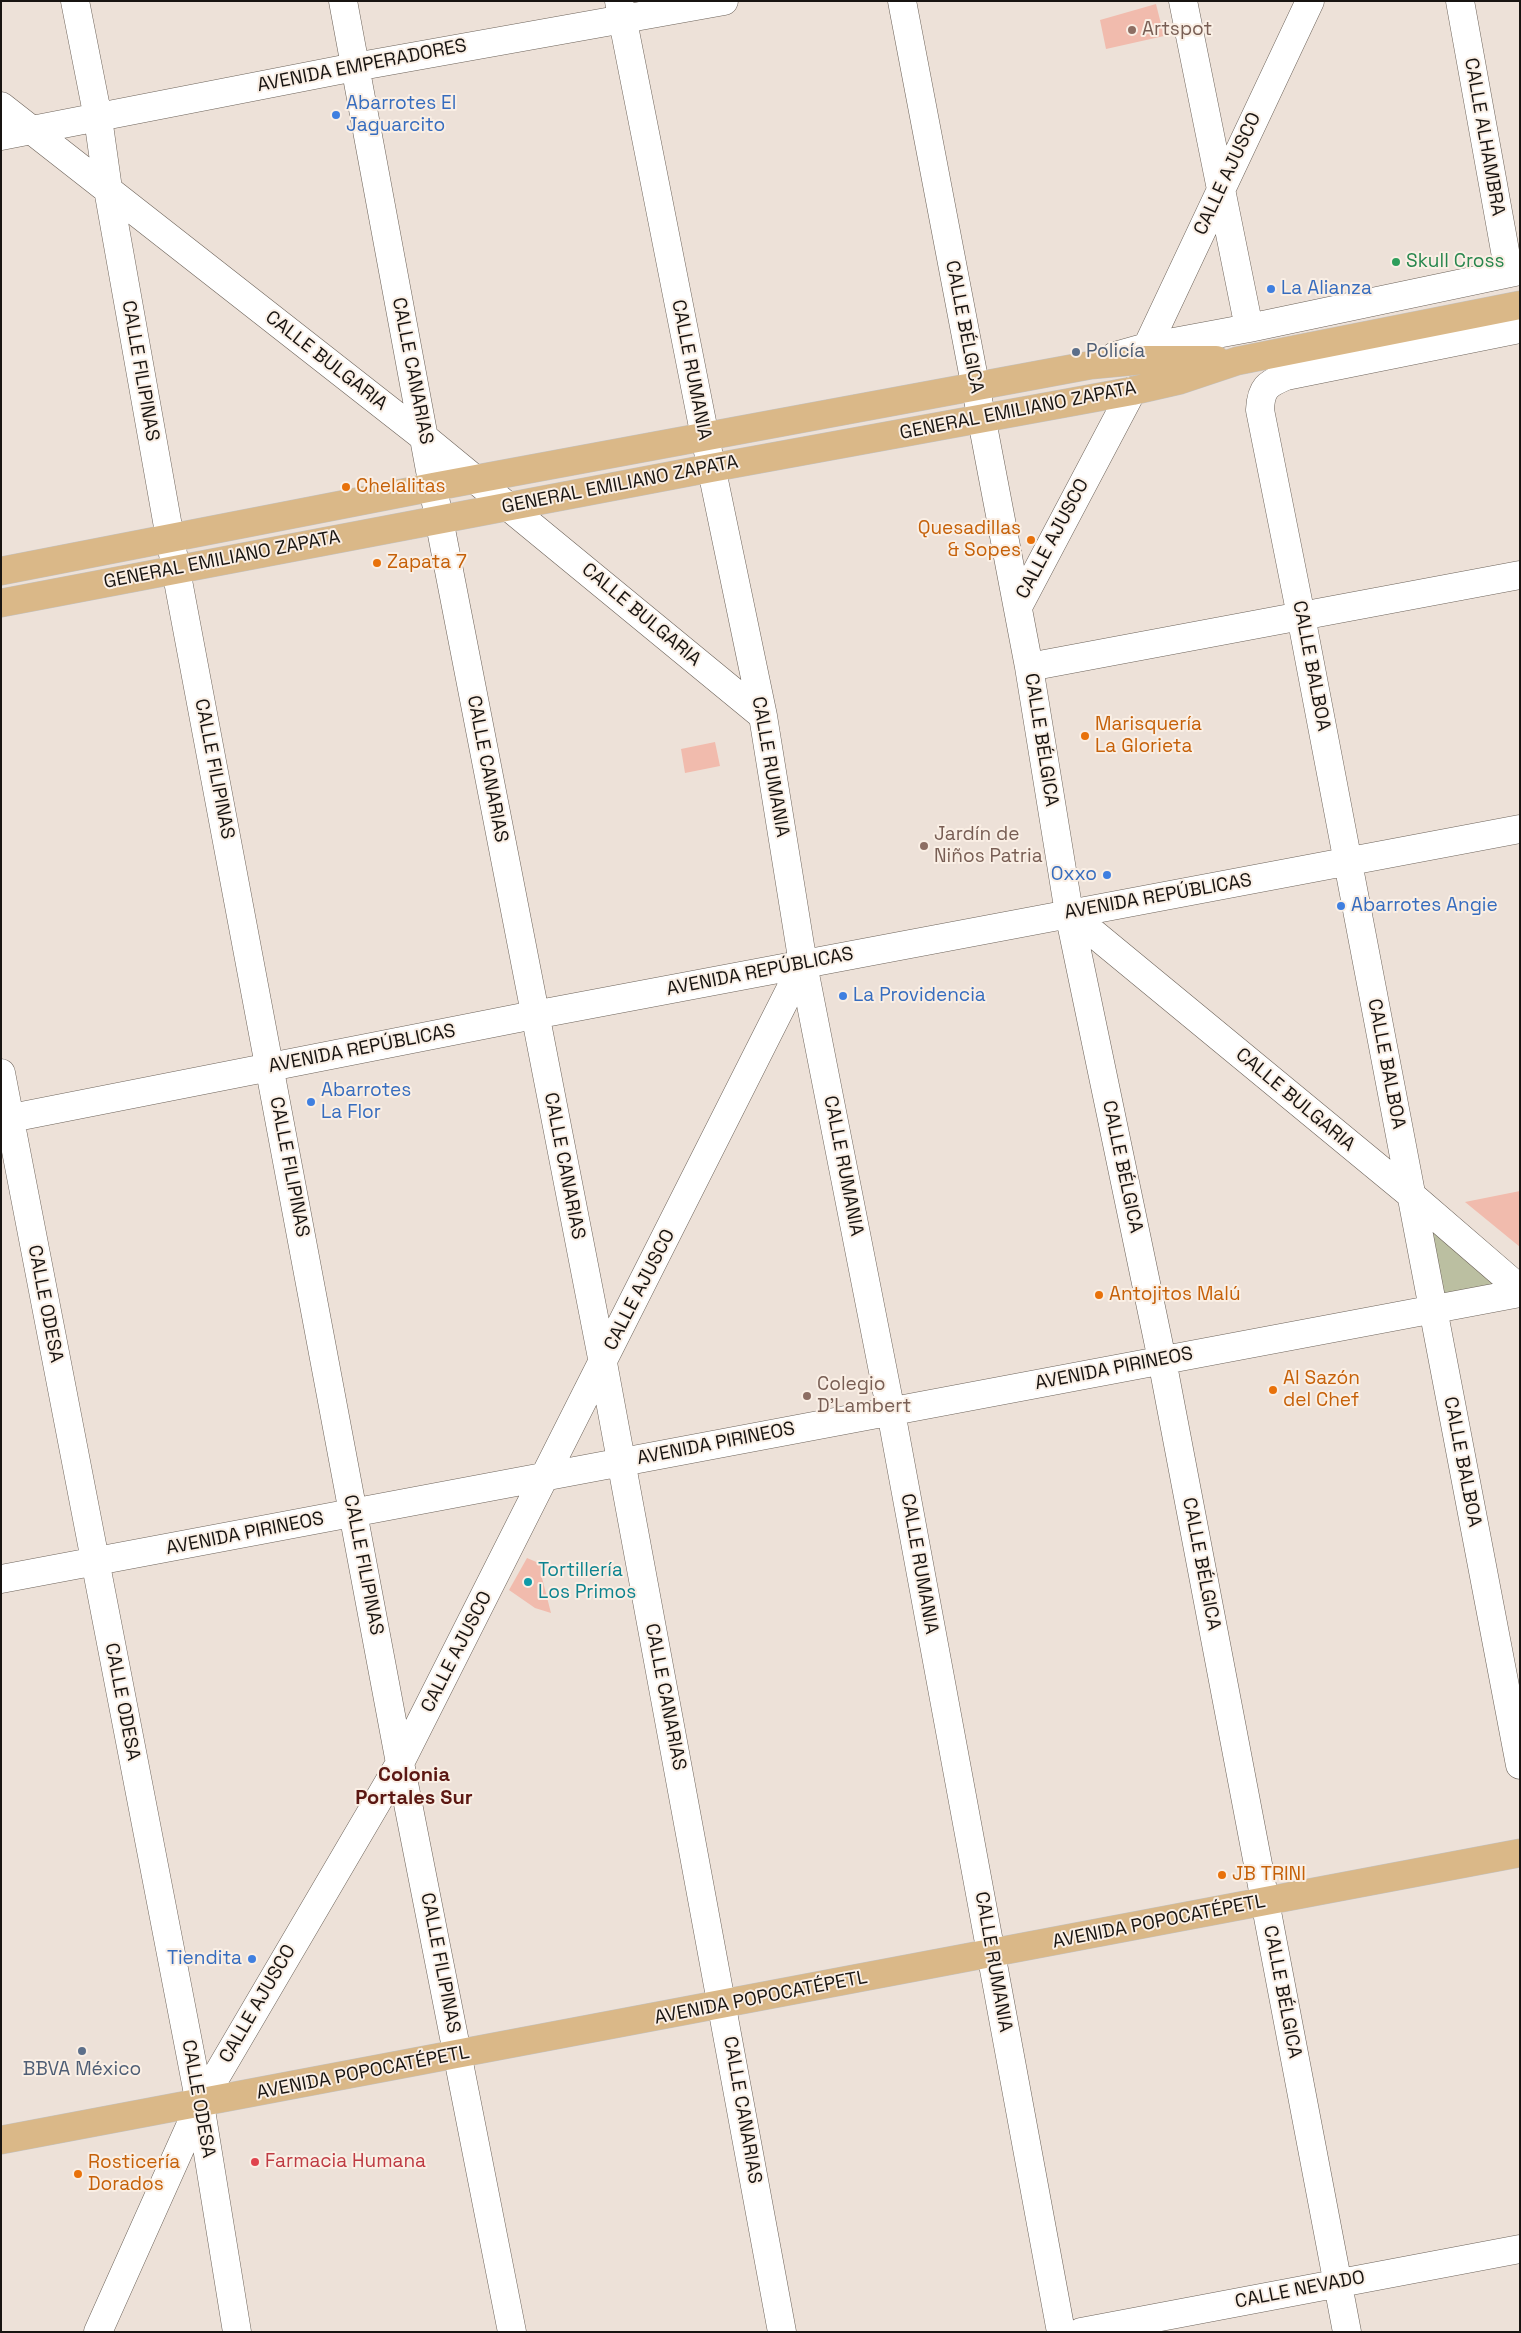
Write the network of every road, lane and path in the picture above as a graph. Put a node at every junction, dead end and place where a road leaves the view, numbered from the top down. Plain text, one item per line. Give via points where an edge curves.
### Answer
1 (75, 1) edge
2 (344, 1) edge
3 (724, 1) edge
4 (902, 1) edge
5 (1183, 1) edge
6 (1310, 1) edge
7 (1460, 1) edge
8 (620, 10) edge
9 (355, 67) junction
10 (1, 106) edge
11 (98, 118) junction
12 (32, 130) junction
13 (1, 136) edge
14 (1221, 188) junction
15 (108, 189) junction
16 (1514, 272) edge
17 (1520, 305) edge
18 (1249, 328) junction
19 (1520, 330) edge
20 (1146, 347) junction
21 (1238, 361) junction
22 (1091, 365) junction
23 (976, 386) junction
24 (1132, 391) junction
25 (982, 418) junction
26 (705, 438) junction
27 (426, 439) junction
28 (711, 468) junction
29 (476, 480) junction
30 (434, 487) junction
31 (510, 506) junction
32 (439, 519) junction
33 (170, 538) junction
34 (176, 569) junction
35 (1, 571) edge
36 (1520, 575) edge
37 (1, 603) edge
38 (1018, 607) junction
39 (1301, 616) junction
40 (1029, 667) junction
41 (763, 716) junction
42 (1520, 829) edge
43 (1348, 863) junction
44 (1069, 913) junction
45 (803, 964) junction
46 (534, 1015) junction
47 (270, 1068) junction
48 (1, 1073) edge
49 (6, 1119) edge
50 (1410, 1194) junction
51 (1520, 1291) edge
52 (1433, 1309) junction
53 (1162, 1360) junction
54 (603, 1363) junction
55 (891, 1412) junction
56 (622, 1462) junction
57 (546, 1477) junction
58 (354, 1513) junction
59 (94, 1562) junction
60 (1, 1579) edge
61 (400, 1763) junction
62 (1520, 1765) edge
63 (1520, 1853) edge
64 (1265, 1902) junction
65 (991, 1954) junction
66 (722, 2005) junction
67 (458, 2055) junction
68 (200, 2104) junction
69 (1, 2140) edge
70 (1520, 2249) edge
71 (1338, 2283) junction
72 (98, 2332) edge
73 (237, 2332) edge
74 (512, 2332) edge
75 (782, 2332) edge
76 (1061, 2332) edge
77 (1081, 2332) edge
78 (1348, 2332) edge

1 - 11 street, CALLE FILIPINAS
2 - 9 street, CALLE CANARIAS
3 - 8 street, AVENIDA EMPERADORES
4 - 23 street, CALLE BÉLGICA
5 - 14 street
6 - 14 street, CALLE AJUSCO
7 - 16 street, CALLE ALHAMBRA
8 - 9 street, AVENIDA EMPERADORES
8 - 26 street, CALLE RUMANIA
9 - 11 street, AVENIDA EMPERADORES
9 - 27 street, CALLE CANARIAS
10 - 12 street, CALLE BULGARIA
11 - 12 street, AVENIDA EMPERADORES
11 - 15 street, CALLE FILIPINAS
12 - 13 street, AVENIDA EMPERADORES
12 - 15 street, CALLE BULGARIA
14 - 18 street
14 - 20 street, CALLE AJUSCO
15 - 27 street, CALLE BULGARIA
15 - 33 street, CALLE FILIPINAS
16 - 18 street, GENERAL EMILIANO ZAPATA
17 - 21 main road, GENERAL EMILIANO ZAPATA
18 - 20 street, GENERAL EMILIANO ZAPATA
19 - 39 street, CALLE BALBOA via 1286,376 1264,389 1260,410
20 - 22 street, GENERAL EMILIANO ZAPATA
21 - 22 main road, GENERAL EMILIANO ZAPATA via 1144,360
21 - 24 main road, GENERAL EMILIANO ZAPATA
22 - 23 main road, GENERAL EMILIANO ZAPATA
23 - 25 street, CALLE BÉLGICA
23 - 26 main road, GENERAL EMILIANO ZAPATA
24 - 25 main road, GENERAL EMILIANO ZAPATA
24 - 38 street, CALLE AJUSCO
25 - 28 main road, GENERAL EMILIANO ZAPATA
25 - 38 street, CALLE BÉLGICA
26 - 28 street, CALLE RUMANIA
26 - 29 main road, GENERAL EMILIANO ZAPATA
27 - 29 street, CALLE BULGARIA
27 - 30 street, CALLE CANARIAS
28 - 31 main road, GENERAL EMILIANO ZAPATA
28 - 41 street, CALLE RUMANIA
29 - 30 main road, GENERAL EMILIANO ZAPATA
29 - 31 street, CALLE BULGARIA
30 - 32 street, CALLE CANARIAS
30 - 33 main road, GENERAL EMILIANO ZAPATA
31 - 32 main road, GENERAL EMILIANO ZAPATA
31 - 41 street, CALLE BULGARIA
32 - 34 main road, GENERAL EMILIANO ZAPATA
32 - 46 street, CALLE CANARIAS
33 - 34 street, CALLE FILIPINAS
33 - 35 main road, GENERAL EMILIANO ZAPATA
34 - 37 main road, GENERAL EMILIANO ZAPATA
34 - 47 street, CALLE FILIPINAS
36 - 39 street
38 - 40 street, CALLE BÉLGICA
39 - 40 street
39 - 43 street, CALLE BALBOA
40 - 44 street, CALLE BÉLGICA
41 - 45 street, CALLE RUMANIA
42 - 43 street, AVENIDA REPÚBLICAS
43 - 44 street, AVENIDA REPÚBLICAS
43 - 50 street, CALLE BALBOA
44 - 45 street, AVENIDA REPÚBLICAS
44 - 50 street, CALLE BULGARIA
44 - 53 street, CALLE BÉLGICA
45 - 46 street, AVENIDA REPÚBLICAS
45 - 54 street, CALLE AJUSCO
45 - 55 street, CALLE RUMANIA
46 - 47 street, AVENIDA REPÚBLICAS
46 - 54 street, CALLE CANARIAS
47 - 49 street, AVENIDA REPÚBLICAS
47 - 58 street, CALLE FILIPINAS
48 - 49 street, CALLE ODESA
49 - 59 street, CALLE ODESA
50 - 51 street, CALLE BULGARIA
50 - 52 street, CALLE BALBOA
51 - 52 street, AVENIDA PIRINEOS
52 - 53 street, AVENIDA PIRINEOS
52 - 62 street, CALLE BALBOA
53 - 55 street, AVENIDA PIRINEOS
53 - 64 street, CALLE BÉLGICA
54 - 56 street, CALLE CANARIAS
54 - 57 street, CALLE AJUSCO
55 - 56 street, AVENIDA PIRINEOS
55 - 65 street, CALLE RUMANIA
56 - 57 street, AVENIDA PIRINEOS
56 - 66 street, CALLE CANARIAS
57 - 58 street, AVENIDA PIRINEOS
57 - 61 street, CALLE AJUSCO
58 - 59 street, AVENIDA PIRINEOS
58 - 61 street, CALLE FILIPINAS
59 - 60 street, AVENIDA PIRINEOS
59 - 68 street, CALLE ODESA
61 - 67 street, CALLE FILIPINAS
61 - 68 street, CALLE AJUSCO
63 - 64 main road, AVENIDA POPOCATÉPETL
64 - 65 main road, AVENIDA POPOCATÉPETL
64 - 71 street, CALLE BÉLGICA
65 - 66 main road, AVENIDA POPOCATÉPETL
65 - 76 street, CALLE RUMANIA
66 - 67 main road, AVENIDA POPOCATÉPETL
66 - 75 street, CALLE CANARIAS
67 - 68 main road, AVENIDA POPOCATÉPETL
67 - 74 street, CALLE FILIPINAS
68 - 69 main road, AVENIDA POPOCATÉPETL
68 - 72 street, CALLE AJUSCO
68 - 73 street, CALLE ODESA
70 - 71 street, CALLE NEVADO
71 - 77 street, CALLE NEVADO
71 - 78 street, CALLE BÉLGICA

